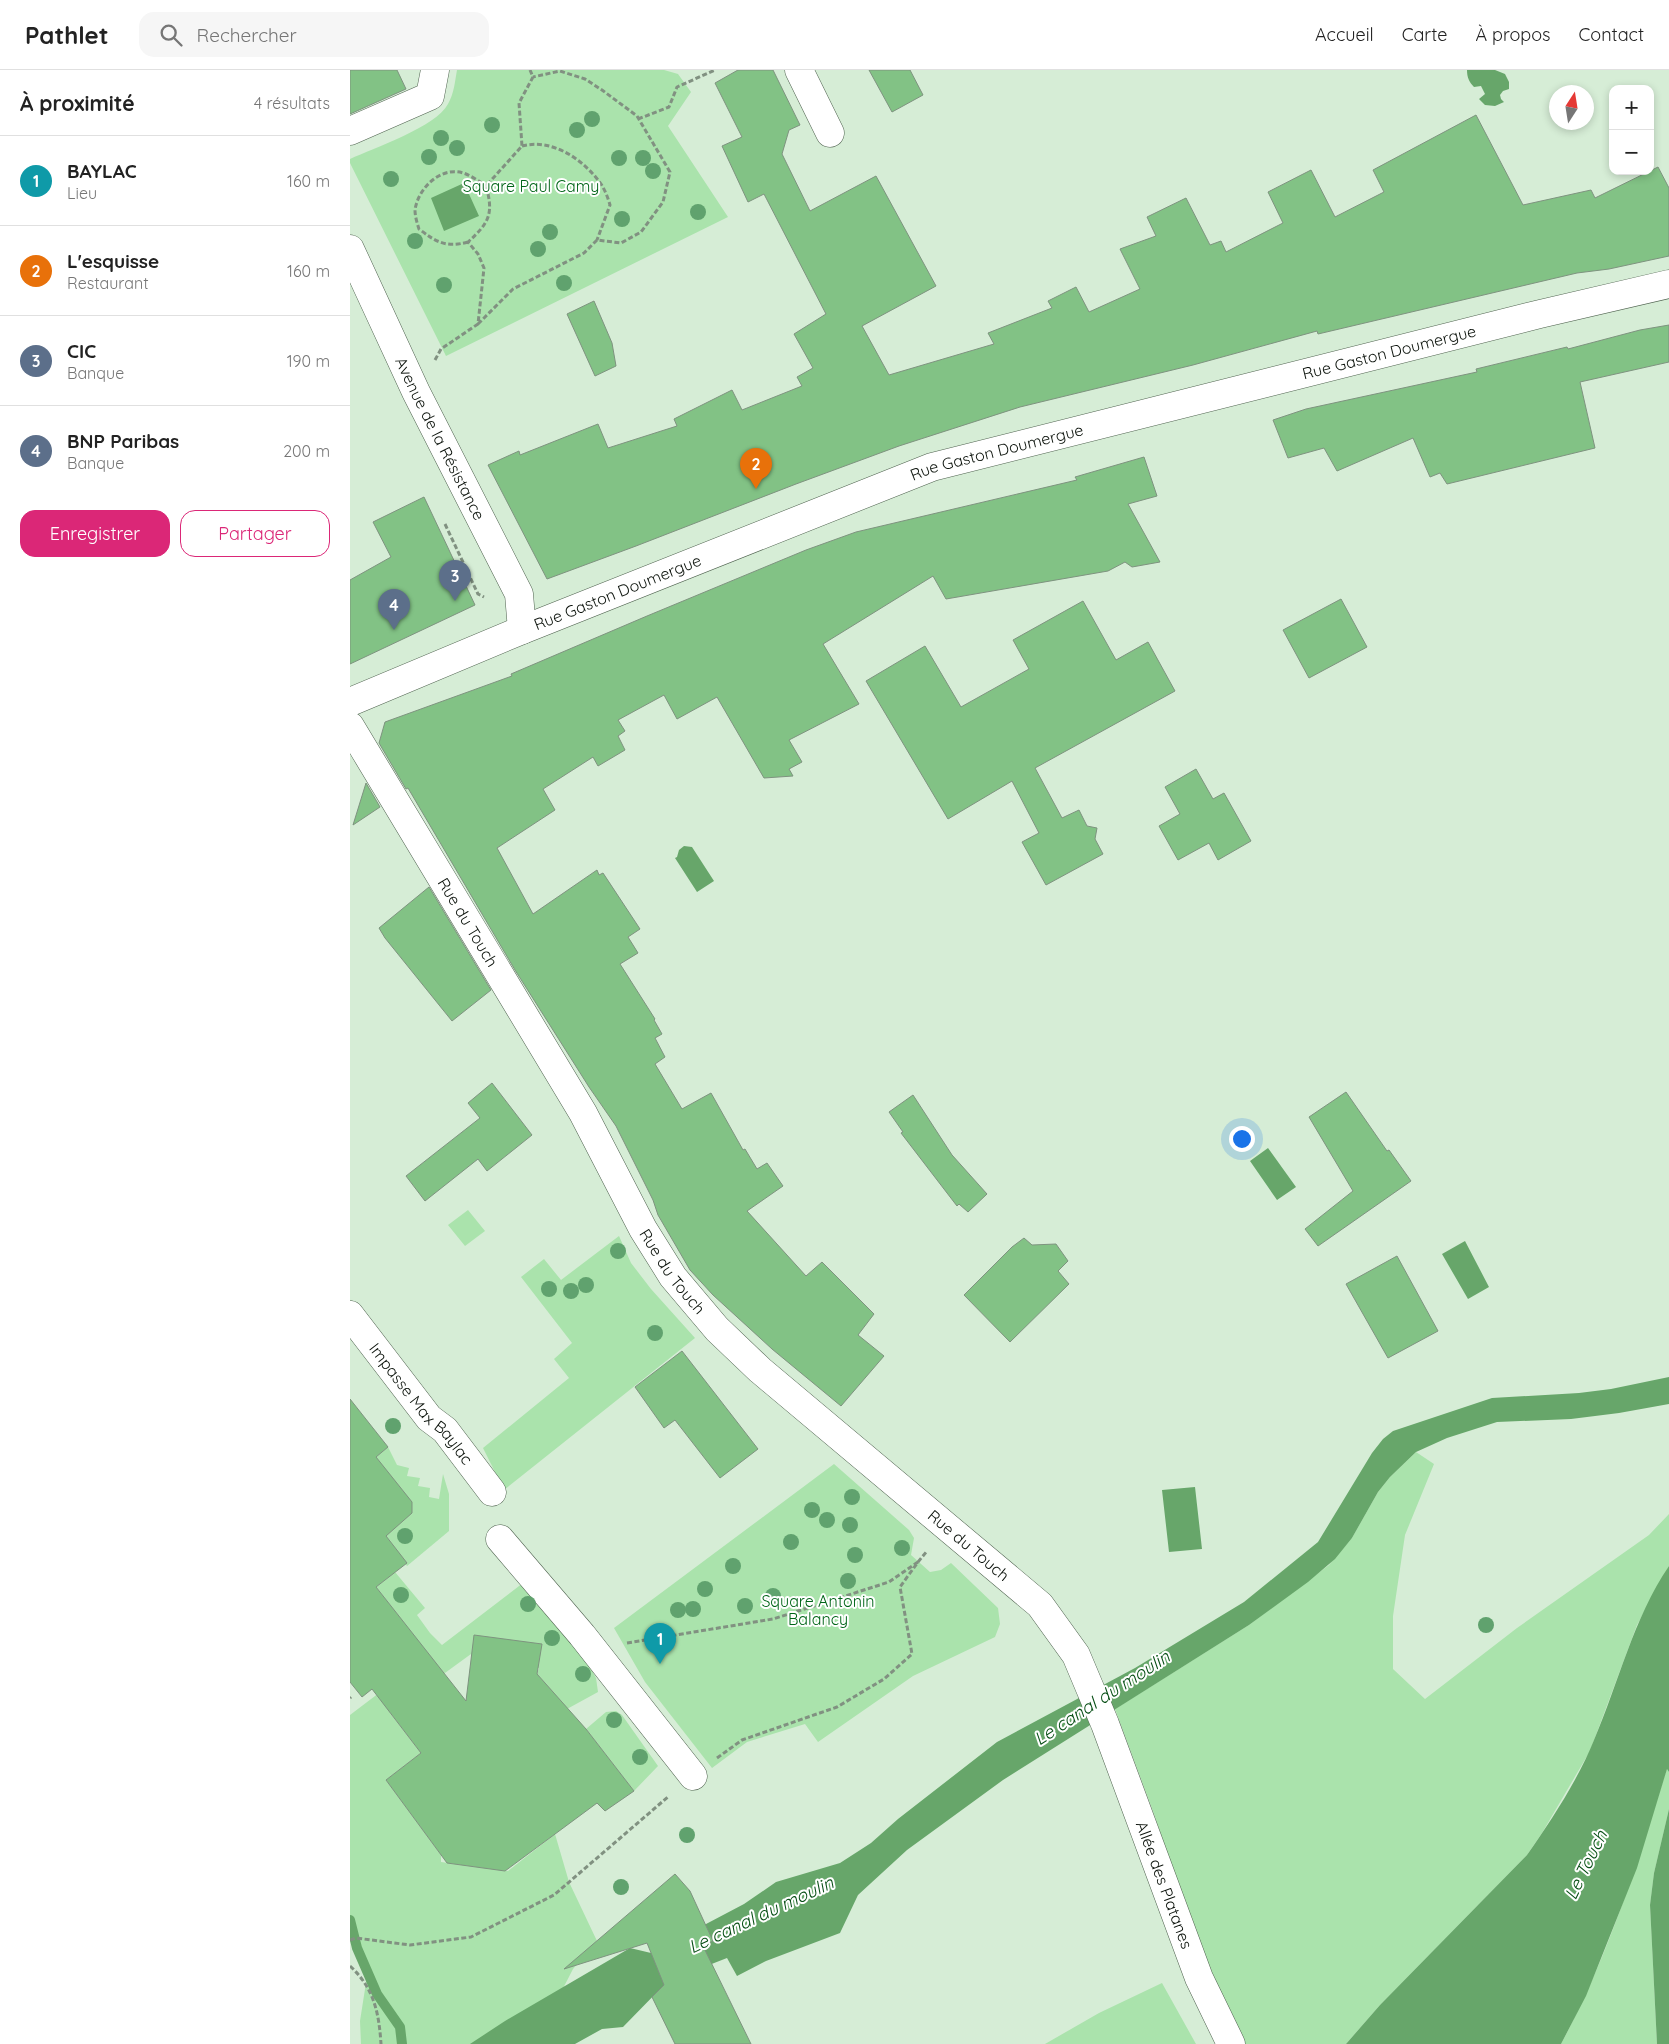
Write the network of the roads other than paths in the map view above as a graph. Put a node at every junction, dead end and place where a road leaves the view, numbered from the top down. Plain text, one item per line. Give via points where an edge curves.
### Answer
1 (435, 70) edge
2 (800, 70) edge
3 (350, 131) edge
4 (830, 133) dead end
5 (350, 249) edge
6 (1669, 284) edge
7 (522, 630) junction
8 (350, 702) edge
9 (350, 726) edge
10 (350, 1315) edge
11 (492, 1492) dead end
12 (500, 1539) dead end
13 (1105, 1724) joint
14 (693, 1776) road end
15 (1231, 2044) edge

1 - 3 street via 430,96
2 - 4 street
5 - 7 street, Avenue de la Résistance via 416,392 519,594
6 - 7 street, Rue Gaston Doumergue via 932,467
7 - 8 street, Rue Gaston Doumergue
9 - 13 street, Rue du Touch via 583,1113 643,1230 673,1277 717,1329 760,1370 1040,1605 1076,1655
10 - 11 street, Impasse Max Baylac via 429,1418 445,1430
12 - 14 street via 582,1635
13 - 15 street, Allée des Platanes via 1199,1978

